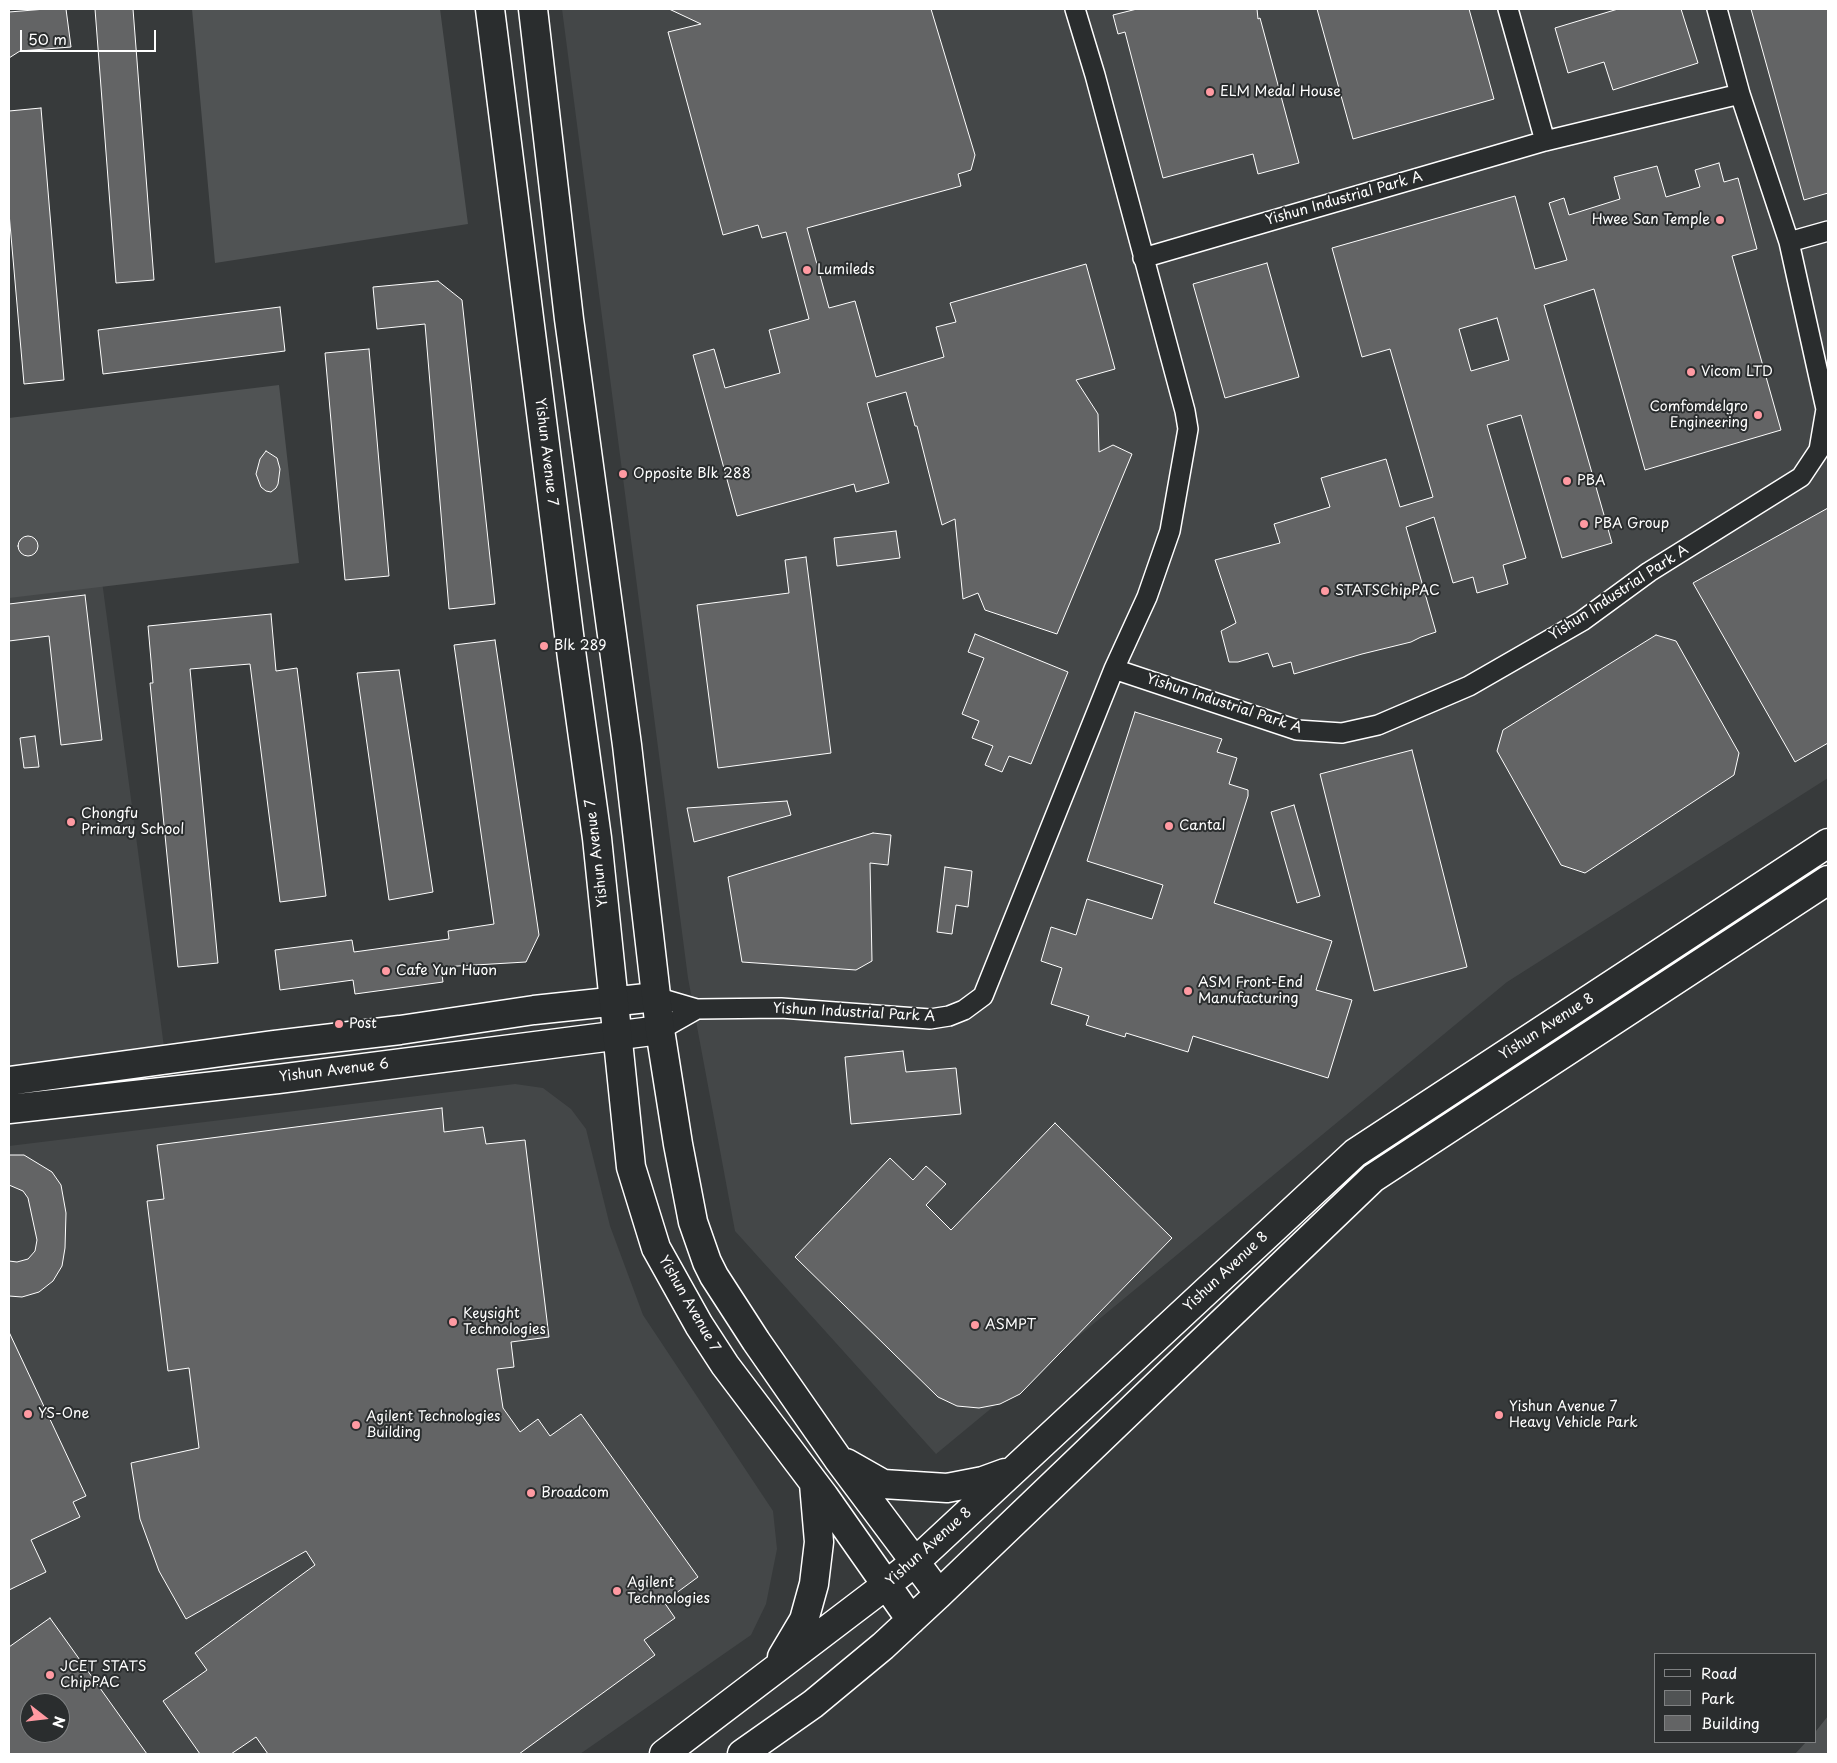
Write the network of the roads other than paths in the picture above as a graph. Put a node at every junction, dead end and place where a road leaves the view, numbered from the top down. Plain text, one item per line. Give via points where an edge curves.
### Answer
1 (490, 9) edge
2 (533, 9) edge
3 (1075, 9) edge
4 (1508, 9) edge
5 (1717, 9) edge
6 (1740, 94) junction
7 (1545, 141) junction
8 (1828, 231) edge
9 (1789, 242) junction
10 (1143, 258) junction
11 (1114, 669) junction
12 (636, 831) junction
13 (597, 838) junction
14 (1828, 843) edge
15 (1828, 880) edge
16 (656, 997) junction
17 (613, 1000) junction
18 (697, 1009) junction
19 (660, 1030) junction
20 (616, 1035) junction
21 (9, 1081) edge
22 (9, 1109) edge
23 (838, 1459) junction
24 (1015, 1469) junction
25 (814, 1484) junction
26 (915, 1562) junction
27 (886, 1585) junction
28 (939, 1594) junction
29 (911, 1620) junction
30 (774, 1670) junction
31 (664, 1754) edge
32 (742, 1754) edge

1 - 13 main road, Yishun Avenue 7
2 - 12 main road via 569,319
3 - 10 street, Yishun Industrial Park A
4 - 7 street
5 - 6 street, Yishun Industrial Park A
6 - 7 street, Yishun Industrial Park A
6 - 9 street, Yishun Industrial Park A
7 - 10 street, Yishun Industrial Park A
8 - 9 street
9 - 11 street, Yishun Industrial Park A via 1826,409 1819,450 1801,477 1649,572 1582,622 1469,686 1378,725 1342,734 1297,730
10 - 11 street, Yishun Industrial Park A via 1188,428 1170,531 1147,597
11 - 18 street, Yishun Industrial Park A via 983,996 964,1010 930,1019 781,1008
12 - 13 main road
12 - 16 main road
13 - 17 main road, Yishun Avenue 7
14 - 24 main road, Yishun Avenue 8 via 1355,1153
15 - 28 main road via 1373,1178
16 - 17 main road
16 - 18 street, Yishun Industrial Park A
16 - 19 main road
17 - 20 main road, Yishun Avenue 7
17 - 21 main road
18 - 19 street, Yishun Industrial Park A
19 - 20 main road, Yishun Avenue 6
19 - 23 main road via 693,1222 707,1262 756,1341
20 - 22 main road, Yishun Avenue 6
20 - 25 main road, Yishun Avenue 7 via 631,1167 656,1248 725,1365
23 - 24 main road via 883,1484 947,1488 983,1482
23 - 26 main road
24 - 26 main road, Yishun Avenue 8
25 - 27 main road, Yishun Avenue 7
25 - 30 main road via 819,1542 814,1584 804,1620
26 - 27 main road, Yishun Avenue 8
26 - 28 main road
27 - 29 main road, Yishun Avenue 7
27 - 30 main road, Yishun Avenue 8
28 - 29 main road
29 - 32 main road via 813,1704
30 - 31 main road, Yishun Avenue 8

